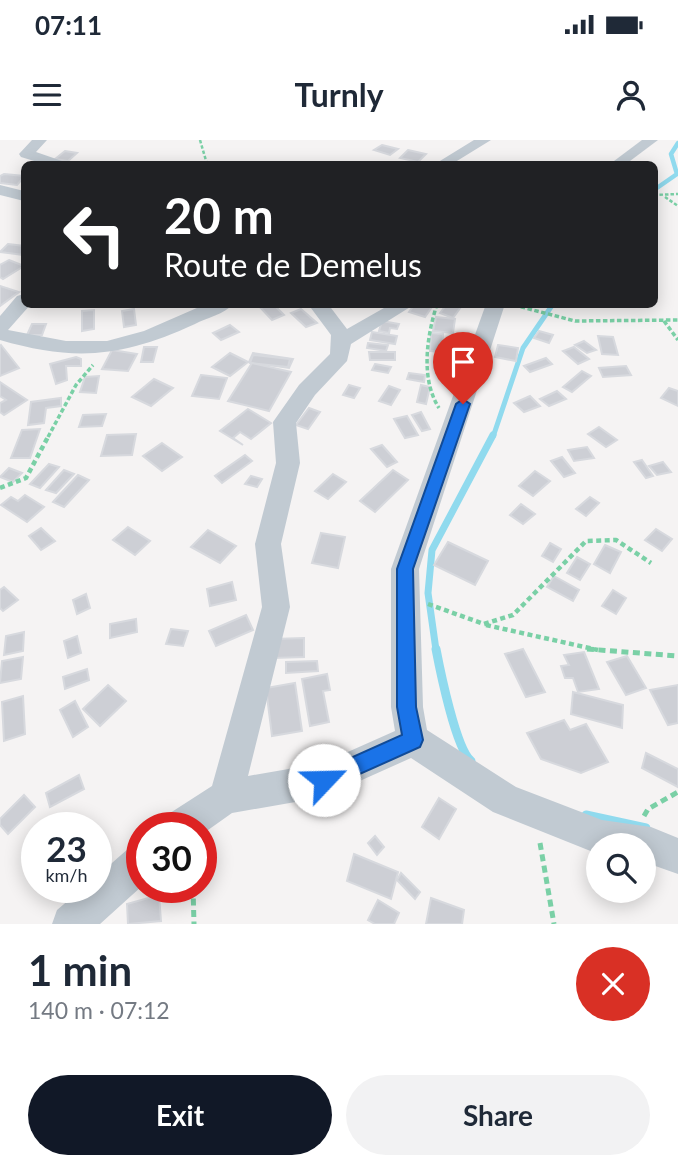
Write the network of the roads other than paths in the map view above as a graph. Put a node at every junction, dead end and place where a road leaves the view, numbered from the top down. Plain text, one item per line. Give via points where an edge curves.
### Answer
1 (40, 140) edge
2 (484, 140) edge
3 (651, 140) edge
4 (48, 161) edge
5 (447, 161) edge
6 (621, 161) edge
7 (0, 190) edge
8 (21, 195) edge
9 (21, 305) edge
10 (215, 308) edge
11 (320, 308) edge
12 (399, 308) edge
13 (495, 308) edge
14 (0, 326) edge
15 (0, 334) edge
16 (341, 341) junction
17 (413, 740) junction
18 (226, 797) junction
19 (204, 812) edge
20 (678, 856) edge
21 (126, 875) edge
22 (71, 924) edge

1 - 4 street via 26,154
2 - 5 street
3 - 6 street
7 - 8 street
9 - 14 street
10 - 15 street via 107,348 38,345
11 - 16 street via 341,334
12 - 16 street
13 - 17 street via 405,569 407,707
16 - 18 street via 340,356 284,422 288,463 268,544 276,607
17 - 18 street via 324,780
17 - 20 street via 505,800 602,838 651,845
18 - 19 street
21 - 22 street

